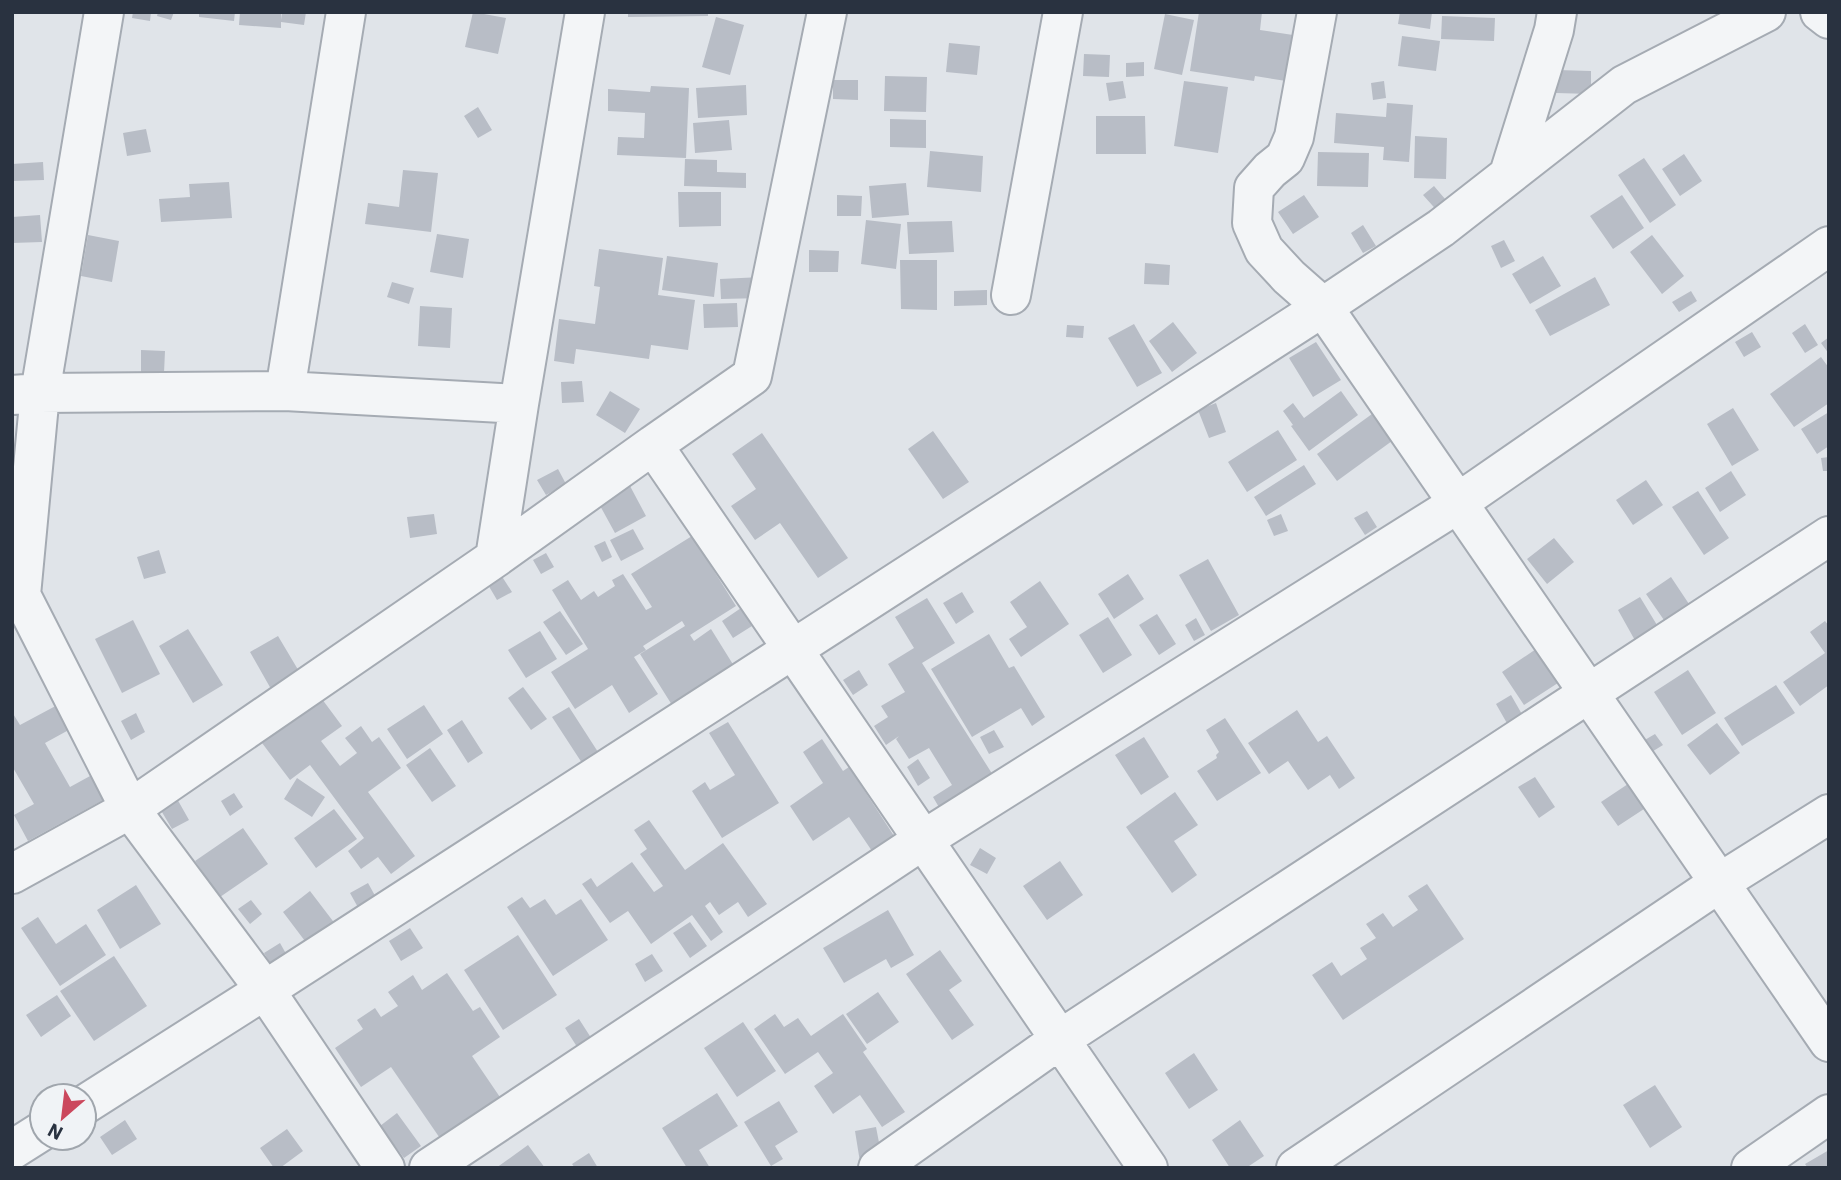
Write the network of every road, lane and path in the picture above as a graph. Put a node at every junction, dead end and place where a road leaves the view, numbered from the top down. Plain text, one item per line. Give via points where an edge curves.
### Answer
1 (104, 12) edge
2 (346, 12) edge
3 (585, 12) edge
4 (827, 12) edge
5 (1063, 12) edge
6 (1317, 12) edge
7 (1557, 12) edge
8 (1766, 12) edge
9 (1821, 12) edge
10 (1829, 19) edge
11 (1509, 174) junction
12 (1829, 246) edge
13 (1011, 295) dead end
14 (1323, 307) junction
15 (285, 391) junction
16 (26, 394) edge
17 (519, 404) junction
18 (653, 445) junction
19 (1458, 503) junction
20 (1829, 536) edge
21 (495, 558) junction
22 (793, 648) junction
23 (1589, 694) junction
24 (130, 809) junction
25 (1829, 814) edge
26 (923, 840) junction
27 (12, 874) edge
28 (1719, 883) junction
29 (265, 990) junction
30 (1059, 1040) junction
31 (1829, 1042) edge
32 (98, 1096) edge
33 (1829, 1114) edge
34 (28, 1140) edge
35 (12, 1150) edge
36 (385, 1168) edge
37 (429, 1168) edge
38 (878, 1168) edge
39 (1148, 1168) edge
40 (1296, 1168) edge
41 (1751, 1168) edge

1 - 16 street
2 - 15 street
3 - 17 street
4 - 18 street via 752,376
5 - 13 street
6 - 14 street via 1294,137 1285,158 1254,188 1252,223 1264,250
7 - 11 street
8 - 11 street via 1624,85
9 - 10 street
11 - 14 street via 1441,228
12 - 19 street
14 - 19 street
14 - 22 street
15 - 16 street
15 - 17 street
16 - 24 street via 21,595
17 - 21 street
18 - 21 street
18 - 22 street
19 - 23 street
19 - 26 street
20 - 23 street
21 - 24 street
22 - 26 street
22 - 29 street
23 - 28 street
23 - 30 street
24 - 27 street
24 - 29 street
25 - 28 street
26 - 30 street
26 - 37 street
28 - 31 street
28 - 40 street
29 - 32 street
29 - 36 street
30 - 38 street
30 - 39 street
33 - 41 street
34 - 35 street

